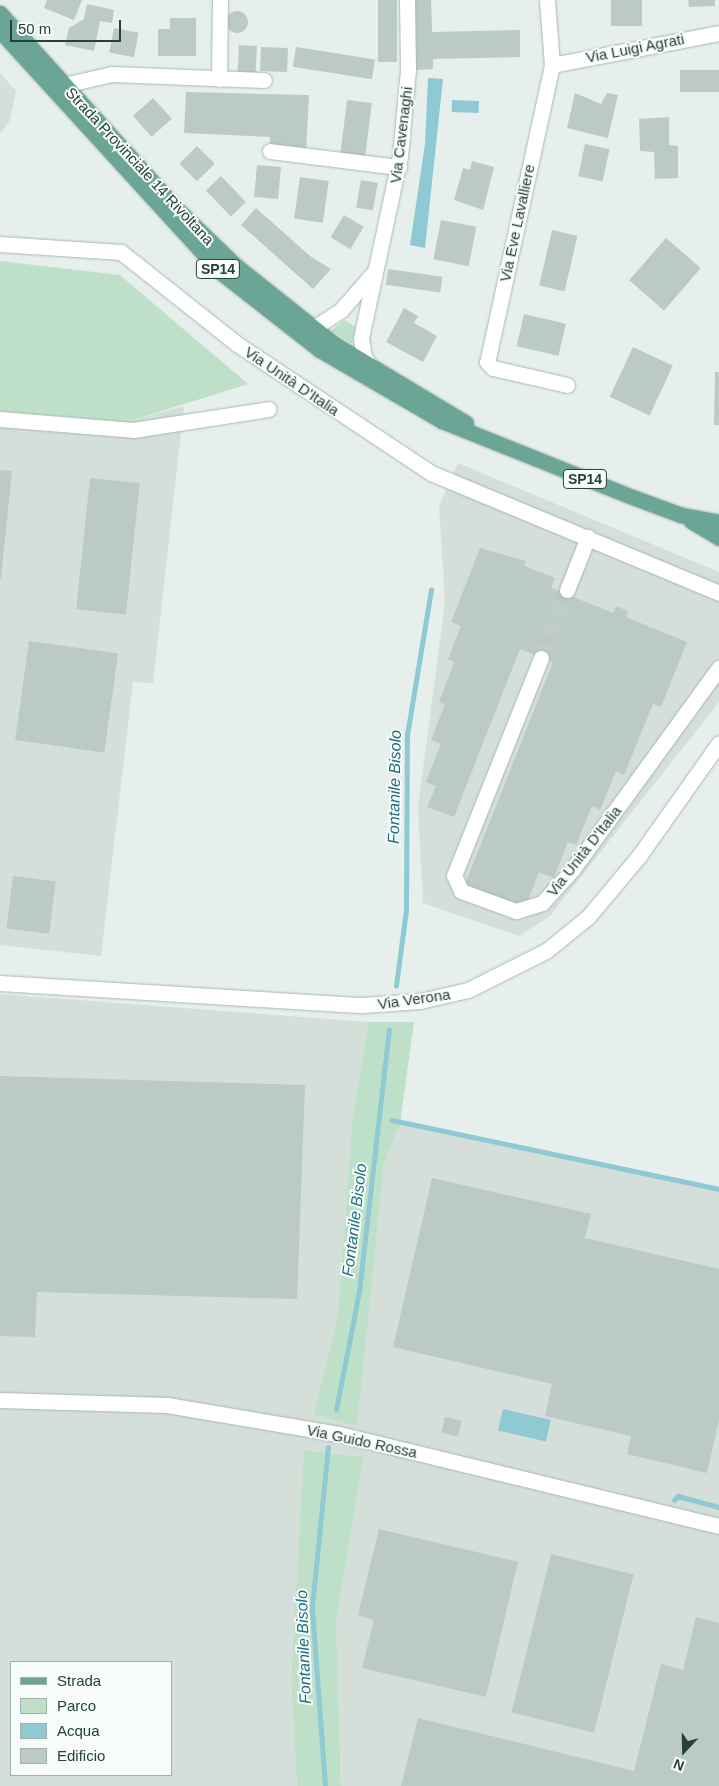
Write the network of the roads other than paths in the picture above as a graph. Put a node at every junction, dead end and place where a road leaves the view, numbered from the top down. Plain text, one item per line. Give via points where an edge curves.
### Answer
1 (220, 0) edge
2 (407, 0) edge
3 (547, 0) edge
4 (0, 13) edge
5 (0, 31) edge
6 (719, 33) edge
7 (552, 65) junction
8 (219, 79) junction
9 (264, 80) dead end
10 (64, 85) junction
11 (270, 150) dead end
12 (399, 167) junction
13 (0, 244) edge
14 (377, 268) junction
15 (312, 329) junction
16 (374, 369) junction
17 (567, 385) dead end
18 (268, 409) dead end
19 (0, 419) edge
20 (490, 439) junction
21 (681, 515) junction
22 (719, 522) edge
23 (588, 537) junction
24 (719, 538) edge
25 (567, 590) tunnel mouth
26 (719, 593) edge
27 (540, 658) tunnel mouth
28 (719, 668) edge
29 (719, 743) edge
30 (0, 984) edge
31 (0, 1400) edge
32 (719, 1526) edge

1 - 8 street
2 - 12 street, Via Cavenaghi via 408,70
3 - 7 street, Via Eve Lavalliere
4 - 10 main road, Strada Provinciale 14 Rivoltana / SP14
5 - 20 main road, Strada Provinciale 14 Rivoltana / SP14 via 170,220 254,300 320,350 389,393 442,421
6 - 7 street, Via Luigi Agrati
7 - 17 street, Via Eve Lavalliere via 487,362 493,368
8 - 9 street
8 - 10 street via 112,74
10 - 15 main road, Strada Provinciale 14 Rivoltana / SP14 via 204,238
11 - 12 street
12 - 14 street, Via Cavenaghi
13 - 23 street, Via Unità D'Italia via 120,252 237,344 421,467 472,492
14 - 15 street, Via Cavenaghi via 341,310
14 - 16 street, Via Cavenaghi via 361,338 364,357
15 - 16 main road, Strada Provinciale 14 Rivoltana / SP14
16 - 20 main road, Strada Provinciale 14 Rivoltana / SP14
18 - 19 street via 132,430
20 - 21 main road, Strada Provinciale 14 Rivoltana / SP14
21 - 22 main road, Strada Provinciale 14 Rivoltana / SP14
21 - 24 main road, Strada Provinciale 14 Rivoltana / SP14
23 - 25 street
23 - 26 street, Via Unità D'Italia
27 - 28 street, Via Unità D'Italia via 454,875 461,891 516,911 542,903 572,870
29 - 30 street, Via Verona via 639,856 592,913 546,951 468,990 403,1003 338,1005
31 - 32 street, Via Guido Rossa via 167,1405 339,1434

